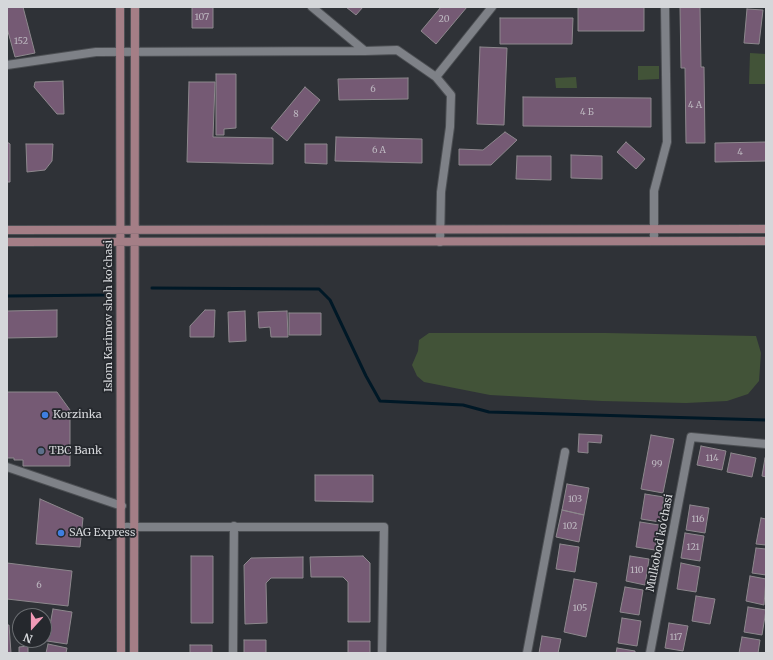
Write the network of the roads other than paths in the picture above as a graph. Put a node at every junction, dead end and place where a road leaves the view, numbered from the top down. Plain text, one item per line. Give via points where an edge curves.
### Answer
1 (120, 7) edge
2 (135, 7) edge
3 (312, 7) edge
4 (492, 7) edge
5 (665, 7) edge
6 (365, 51) junction
7 (120, 52) junction
8 (135, 52) junction
9 (7, 64) edge
10 (436, 77) junction
11 (440, 229) junction
12 (654, 229) junction
13 (766, 229) edge
14 (7, 230) edge
15 (120, 230) junction
16 (134, 231) junction
17 (654, 240) junction
18 (766, 241) edge
19 (7, 242) edge
20 (440, 242) junction
21 (120, 243) junction
22 (134, 243) junction
23 (766, 444) edge
24 (565, 452) dead end
25 (7, 467) edge
26 (122, 506) junction
27 (234, 526) junction
28 (122, 527) junction
29 (135, 527) junction
30 (121, 653) edge
31 (134, 653) edge
32 (233, 653) edge
33 (382, 653) edge
34 (527, 653) edge
35 (650, 653) edge

1 - 7 main road, Islom Karimov shoh ko'chasi
2 - 8 main road
3 - 6 street
4 - 10 street
5 - 12 street via 666,142 654,191
6 - 8 street
6 - 10 street via 397,50
7 - 8 street
7 - 9 street via 96,52
7 - 15 main road, Islom Karimov shoh ko'chasi
8 - 16 main road
10 - 11 street via 451,95 450,127 441,192
11 - 12 main road
11 - 16 main road
11 - 20 street
12 - 13 main road
12 - 17 street
14 - 15 main road
15 - 16 main road
15 - 21 main road, Islom Karimov shoh ko'chasi
16 - 22 main road
17 - 18 main road
17 - 20 main road
19 - 21 main road
20 - 22 main road
21 - 22 main road
21 - 26 main road, Islom Karimov shoh ko'chasi
22 - 29 main road
23 - 35 street, Mulkobod ko'chasi via 691,437
24 - 34 street
25 - 26 street
26 - 28 main road, Islom Karimov shoh ko'chasi
27 - 29 street
27 - 32 street
27 - 33 street via 384,527
28 - 29 street
28 - 30 main road, Islom Karimov shoh ko'chasi
29 - 31 main road

